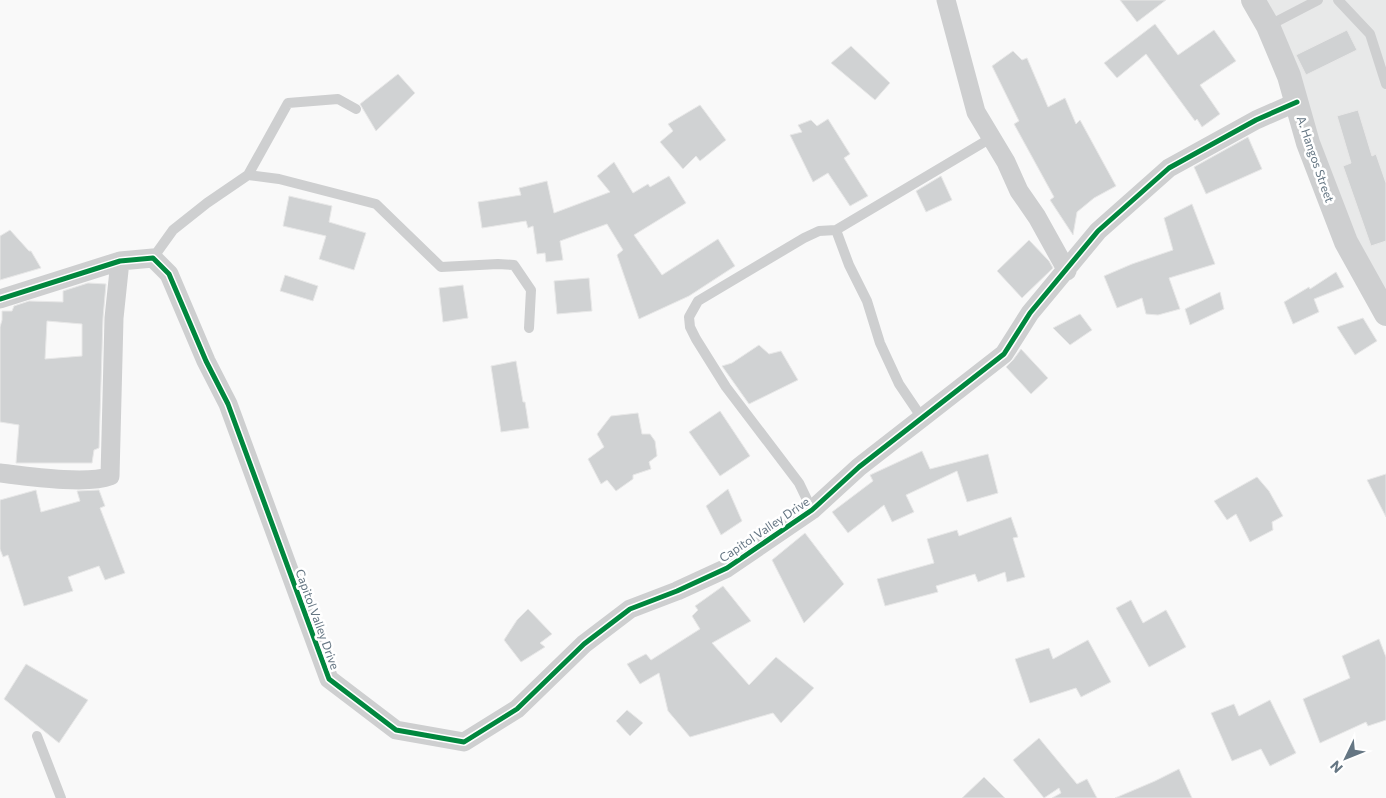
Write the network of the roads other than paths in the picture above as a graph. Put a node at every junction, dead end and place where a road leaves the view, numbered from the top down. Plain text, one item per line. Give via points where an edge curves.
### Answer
1 (946, 0) edge
2 (1253, 0) edge
3 (1318, 0) edge
4 (1338, 0) edge
5 (1268, 26) junction
6 (1386, 84) edge
7 (1297, 102) junction
8 (356, 109) dead end
9 (991, 138) junction
10 (248, 175) junction
11 (836, 230) junction
12 (153, 258) junction
13 (120, 261) junction
14 (1067, 271) junction
15 (0, 299) edge
16 (1386, 314) edge
17 (529, 328) dead end
18 (922, 418) junction
19 (0, 473) edge
20 (812, 510) junction
21 (37, 736) dead end
22 (61, 798) edge

1 - 9 street via 976,112
2 - 5 street, A. Hangos Street
3 - 5 lane
4 - 6 lane via 1370,34
5 - 7 street, A. Hangos Street
7 - 14 street, Capitol Valley Drive via 1256,120 1169,168 1098,231
7 - 16 street, A. Hangos Street via 1308,143 1346,242
8 - 10 lane via 338,99 288,103
9 - 11 lane
9 - 14 street
10 - 12 lane via 173,230
10 - 17 lane via 279,179 376,204 441,268 514,265 531,290
11 - 18 lane via 867,301 880,343 899,384
11 - 20 lane via 819,231 774,255 698,301 689,317 690,327 726,387 799,483
12 - 13 street
12 - 20 street, Capitol Valley Drive via 169,274 228,404 329,679 396,730 464,742 517,709 584,644 630,609 727,568
13 - 15 street
13 - 19 street via 114,318 110,476 101,480
14 - 18 street, Capitol Valley Drive via 1030,313 1004,354
18 - 20 street, Capitol Valley Drive via 859,467
21 - 22 lane

